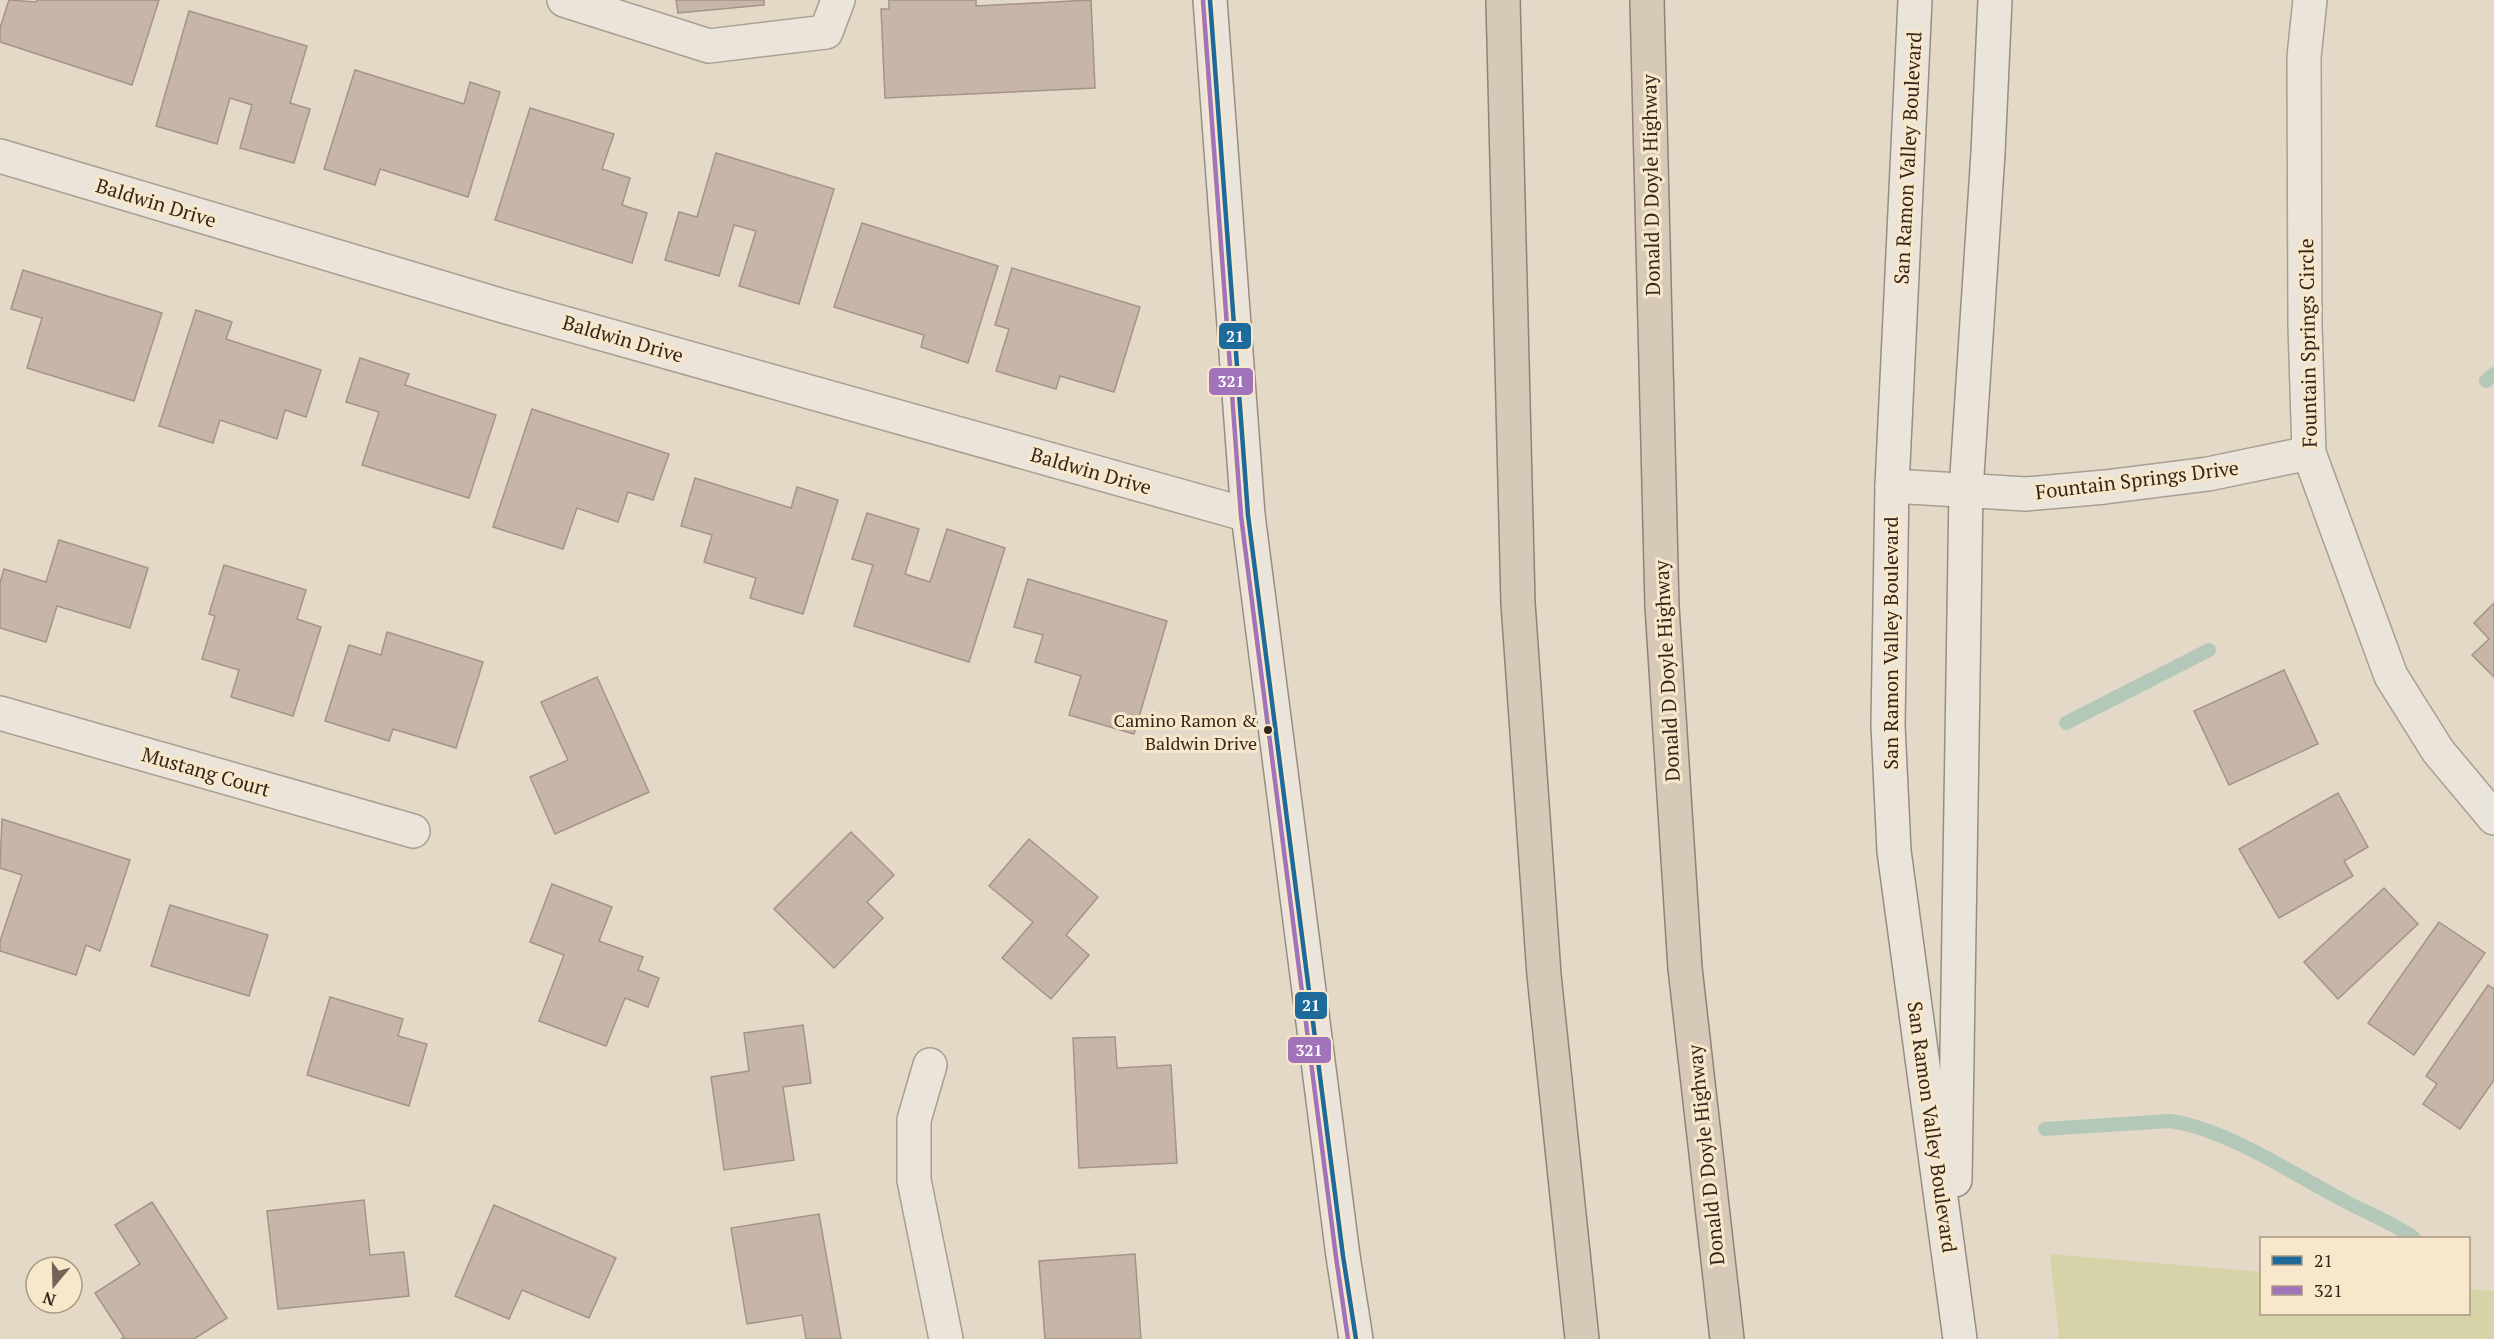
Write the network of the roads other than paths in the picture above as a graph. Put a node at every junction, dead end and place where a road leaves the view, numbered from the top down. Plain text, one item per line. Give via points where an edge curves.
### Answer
1 (564, 0) edge
2 (838, 0) edge
3 (1210, 0) edge
4 (1503, 0) edge
5 (1647, 0) edge
6 (1915, 0) edge
7 (1995, 0) edge
8 (2310, 0) edge
9 (0, 156) edge
10 (2309, 453) junction
11 (1892, 486) junction
12 (1966, 490) junction
13 (1248, 515) junction
14 (0, 713) edge
15 (2494, 818) edge
16 (412, 831) dead end
17 (930, 1065) dead end
18 (1953, 1283) junction
19 (946, 1339) edge
20 (1356, 1339) edge
21 (1582, 1339) edge
22 (1728, 1339) edge
23 (1959, 1339) edge

1 - 2 street via 709,46 826,32
3 - 13 street
4 - 21 highway via 1518,603 1544,975
5 - 22 highway, Donald D Doyle Highway via 1662,606 1685,968
6 - 11 street, San Ramon Valley Boulevard
7 - 12 street, San Ramon Valley Boulevard
8 - 10 street, Fountain Springs Circle via 2304,57
9 - 13 street, Baldwin Drive via 504,306
10 - 12 street, Fountain Springs Drive via 2208,474 2105,487 2026,494
10 - 15 street, Fountain Springs Circle via 2391,676 2438,751
11 - 12 street, Fountain Springs Drive
11 - 18 street, San Ramon Valley Boulevard via 1888,725 1894,851
12 - 18 street, San Ramon Valley Boulevard
13 - 20 street
14 - 16 street, Mustang Court
17 - 19 street via 914,1120 914,1180
18 - 23 street, San Ramon Valley Boulevard

